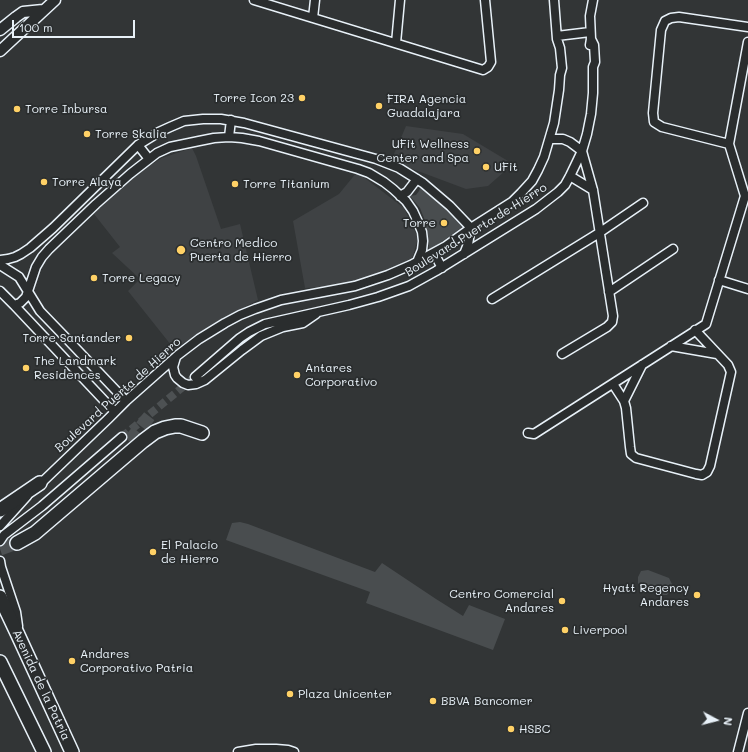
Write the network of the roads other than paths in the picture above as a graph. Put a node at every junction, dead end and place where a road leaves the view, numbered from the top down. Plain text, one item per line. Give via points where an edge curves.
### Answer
1 (55, 0) edge
2 (254, 0) edge
3 (315, 0) edge
4 (400, 0) edge
5 (485, 0) edge
6 (554, 0) edge
7 (592, 0) edge
8 (43, 10) junction
9 (313, 18) junction
10 (748, 26) edge
11 (0, 30) edge
12 (591, 36) junction
13 (557, 38) junction
14 (748, 42) edge
15 (396, 43) junction
16 (0, 51) edge
17 (230, 120) junction
18 (229, 138) junction
19 (550, 139) junction
20 (729, 144) junction
21 (138, 145) junction
22 (582, 151) junction
23 (149, 159) junction
24 (570, 176) junction
25 (417, 179) junction
26 (593, 190) junction
27 (400, 196) junction
28 (746, 196) edge
29 (643, 203) dead end
30 (744, 211) edge
31 (471, 228) junction
32 (599, 232) junction
33 (673, 249) dead end
34 (434, 253) junction
35 (464, 254) junction
36 (0, 260) edge
37 (417, 262) junction
38 (0, 265) edge
39 (442, 268) junction
40 (719, 280) junction
41 (748, 289) edge
42 (0, 291) edge
43 (28, 292) junction
44 (609, 292) junction
45 (492, 299) dead end
46 (14, 305) junction
47 (319, 311) junction
48 (696, 330) junction
49 (671, 346) junction
50 (562, 354) dead end
51 (717, 354) junction
52 (178, 355) junction
53 (642, 365) junction
54 (195, 377) tunnel mouth
55 (613, 384) junction
56 (126, 401) junction
57 (624, 401) junction
58 (115, 412) junction
59 (202, 433) dead end
60 (528, 433) dead end
61 (126, 439) joint
62 (40, 483) junction
63 (0, 510) edge
64 (0, 526) edge
65 (0, 541) edge
66 (0, 561) edge
67 (0, 597) edge
68 (18, 635) junction
69 (0, 662) edge
70 (748, 713) edge
71 (44, 752) edge
72 (72, 752) edge
73 (238, 752) edge
74 (294, 752) edge
75 (738, 752) edge

1 - 8 street
2 - 9 street
3 - 9 street
4 - 15 street
5 - 15 street via 491,62 486,69
6 - 13 street, Boulevard Puerta de Hierro
7 - 12 street, Boulevard Puerta de Hierro
8 - 11 street via 23,12
8 - 16 street
9 - 15 street
10 - 20 street via 679,17 665,21 661,30 654,122 662,127
12 - 13 street
12 - 22 street, Boulevard Puerta de Hierro via 594,79 592,109
13 - 19 street, Boulevard Puerta de Hierro via 562,68
14 - 20 street
17 - 18 street
17 - 21 street via 184,121
17 - 25 street via 376,159
18 - 23 street via 170,147
18 - 27 street via 259,141 358,168 369,172
19 - 22 street via 563,139
19 - 31 street, Boulevard Puerta de Hierro via 532,181 512,202
20 - 28 street
21 - 23 street
21 - 36 street via 30,248 21,254
22 - 24 street, Boulevard Puerta de Hierro
22 - 26 street
23 - 43 street via 111,190 49,249 36,267
24 - 26 street
24 - 35 street, Boulevard Puerta de Hierro via 558,192 536,209
25 - 27 street via 407,192
25 - 31 street via 450,206
26 - 32 street
27 - 37 street via 413,211 422,232 422,250
28 - 30 street
29 - 32 street
30 - 40 street
31 - 34 street, Boulevard Puerta de Hierro
31 - 35 street
32 - 44 street
32 - 45 street
33 - 44 street
34 - 37 street, Boulevard Puerta de Hierro
34 - 39 street
35 - 39 street, Boulevard Puerta de Hierro
37 - 52 street, Boulevard Puerta de Hierro via 388,276 355,286 281,300 263,306 225,323
38 - 43 street via 19,278
39 - 47 street, Boulevard Puerta de Hierro via 409,286 378,297
40 - 41 street
40 - 48 street via 706,324
42 - 46 street
43 - 46 street via 23,300
43 - 56 street via 40,311
44 - 50 street via 612,322 608,327
46 - 58 street
47 - 52 street via 303,323 283,327 261,336 205,380 196,384 183,383 174,375 173,367
47 - 54 street, Boulevard Puerta de Hierro via 257,327 240,338
48 - 49 street
48 - 51 street
49 - 51 street
49 - 53 street
51 - 57 street via 731,372 708,472 696,474 636,458 631,454
52 - 56 street, Boulevard Puerta de Hierro
53 - 55 street
53 - 57 street
55 - 57 street
55 - 60 street via 534,434
56 - 58 street, Boulevard Puerta de Hierro
58 - 62 street, Boulevard Puerta de Hierro
59 - 61 main road via 182,426 155,432 35,533 18,543 29,529
61 - 65 street
62 - 63 main road
62 - 64 street, Boulevard Puerta de Hierro
66 - 68 street via 16,612
67 - 68 main road, Avenida de la Patria
68 - 72 main road, Avenida de la Patria
69 - 71 main road
70 - 75 street
73 - 74 street via 276,749

